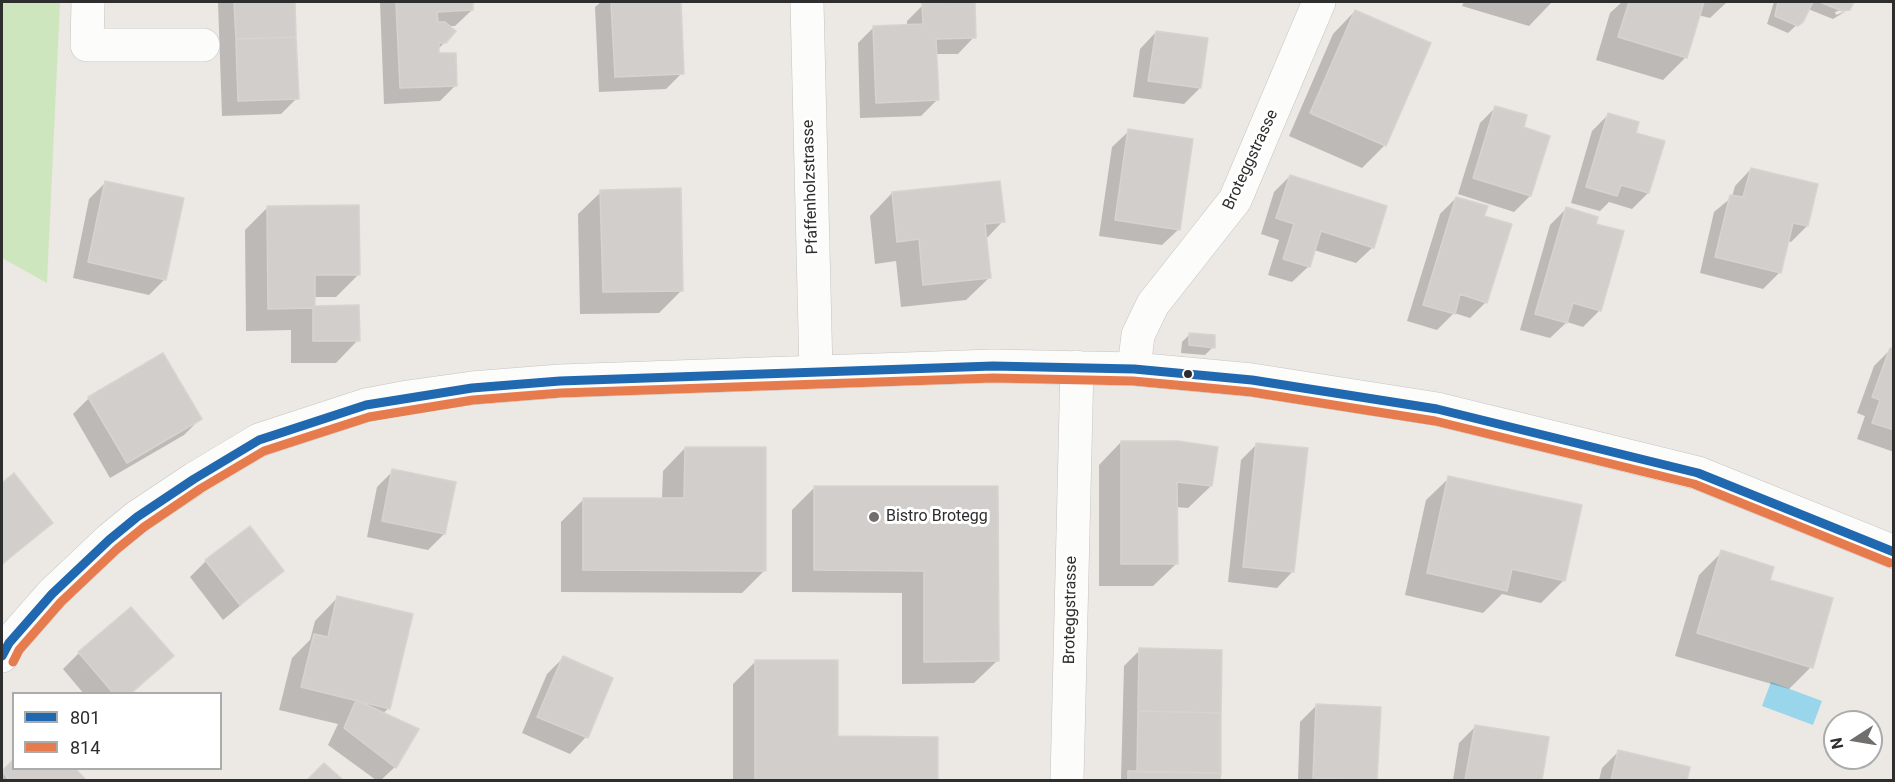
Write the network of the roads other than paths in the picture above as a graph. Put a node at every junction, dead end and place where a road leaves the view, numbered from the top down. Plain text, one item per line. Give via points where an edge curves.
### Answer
1 (88, 2) edge
2 (807, 2) edge
3 (1319, 2) edge
4 (203, 45) dead end
5 (1077, 367) junction
6 (1134, 369) junction
7 (816, 372) junction
8 (1893, 552) edge
9 (2, 656) edge
10 (1067, 780) edge

1 - 4 street via 87,45
2 - 7 street, Pfaffenholzstrasse
3 - 6 street, Broteggstrasse via 1235,200 1153,304 1138,335
5 - 6 street
5 - 7 street
5 - 10 street, Broteggstrasse
6 - 8 street via 1252,380 1437,409 1510,425 1698,473
7 - 9 street via 472,388 366,405 259,440 137,517 109,540 52,594

